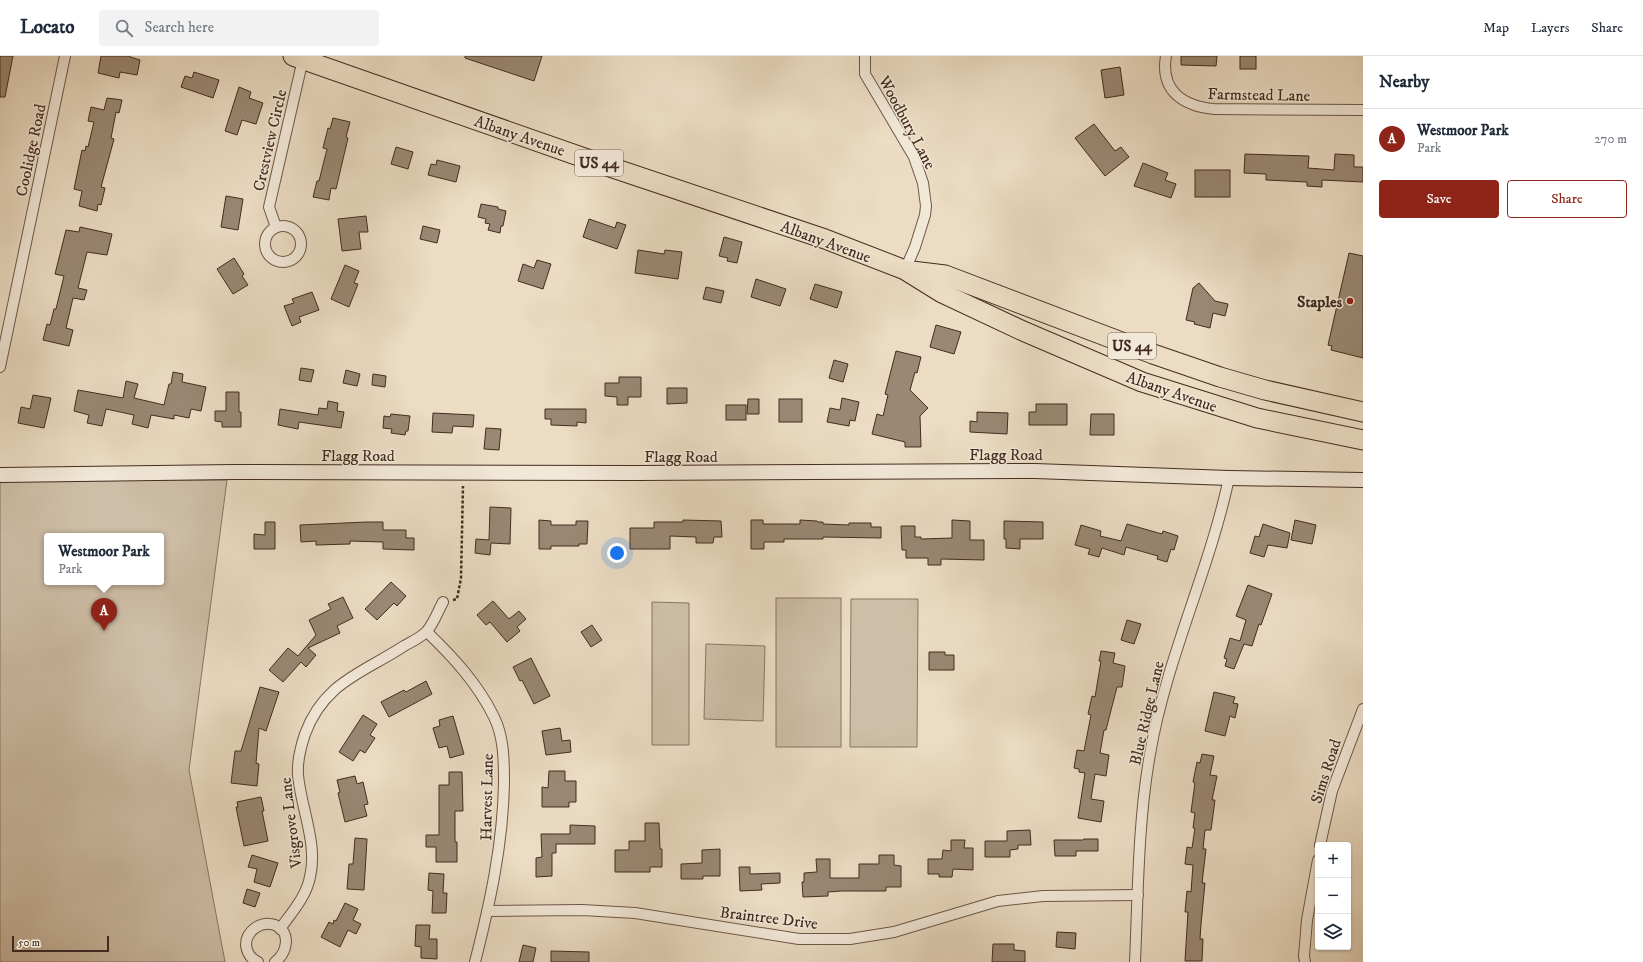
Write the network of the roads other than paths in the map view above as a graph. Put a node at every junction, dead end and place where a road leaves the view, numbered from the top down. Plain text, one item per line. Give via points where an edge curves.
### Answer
1 (65, 56) edge
2 (865, 56) edge
3 (1166, 56) edge
4 (298, 58) edge
5 (1363, 110) edge
6 (276, 227) dead end
7 (905, 270) junction
8 (0, 367) edge
9 (1363, 412) edge
10 (1363, 440) edge
11 (0, 475) edge
12 (1229, 478) junction
13 (1363, 480) edge
14 (443, 602) road end
15 (427, 632) junction
16 (1363, 709) edge
17 (1321, 842) edge
18 (1315, 876) edge
19 (1138, 895) junction
20 (488, 911) junction
21 (280, 929) junction
22 (258, 962) edge
23 (275, 962) edge
24 (475, 962) edge
25 (1135, 962) edge
26 (1305, 962) edge

1 - 8 street, Coolidge Road
2 - 7 street, Woodbury Lane via 865,74 914,158 923,183 926,206 915,247
3 - 5 street, Farmstead Lane via 1165,71 1173,90 1189,104 1201,108
4 - 6 street, Crestview Circle via 269,207
4 - 7 highway, Albany Avenue / US 44 via 606,166 825,239
7 - 9 highway, Albany Avenue / US 44 via 945,276 1220,377
7 - 10 highway, Albany Avenue / US 44 via 949,296 1023,331 1142,382 1257,418
11 - 12 street, Flagg Road via 233,472 637,474 1035,470
12 - 13 street, Flagg Road
12 - 19 street, Blue Ridge Lane via 1221,515 1170,670 1150,754 1144,799
14 - 15 street
15 - 20 street, Harvest Lane via 456,660 482,695 499,731 504,758 504,807 501,840
15 - 21 street, Visgrove Lane via 338,685 324,699 313,716 300,753 298,773 310,838 310,876 300,902
16 - 17 street, Sims Road via 1332,791
18 - 26 street via 1307,920
19 - 20 street, Braintree Drive via 1043,896 998,901 894,932 850,939 799,939 635,913 582,910
19 - 25 street, Blue Ridge Lane
20 - 24 street, Harvest Lane
21 - 22 street via 268,924 250,932 246,944 247,951
21 - 23 street via 286,940 286,947

